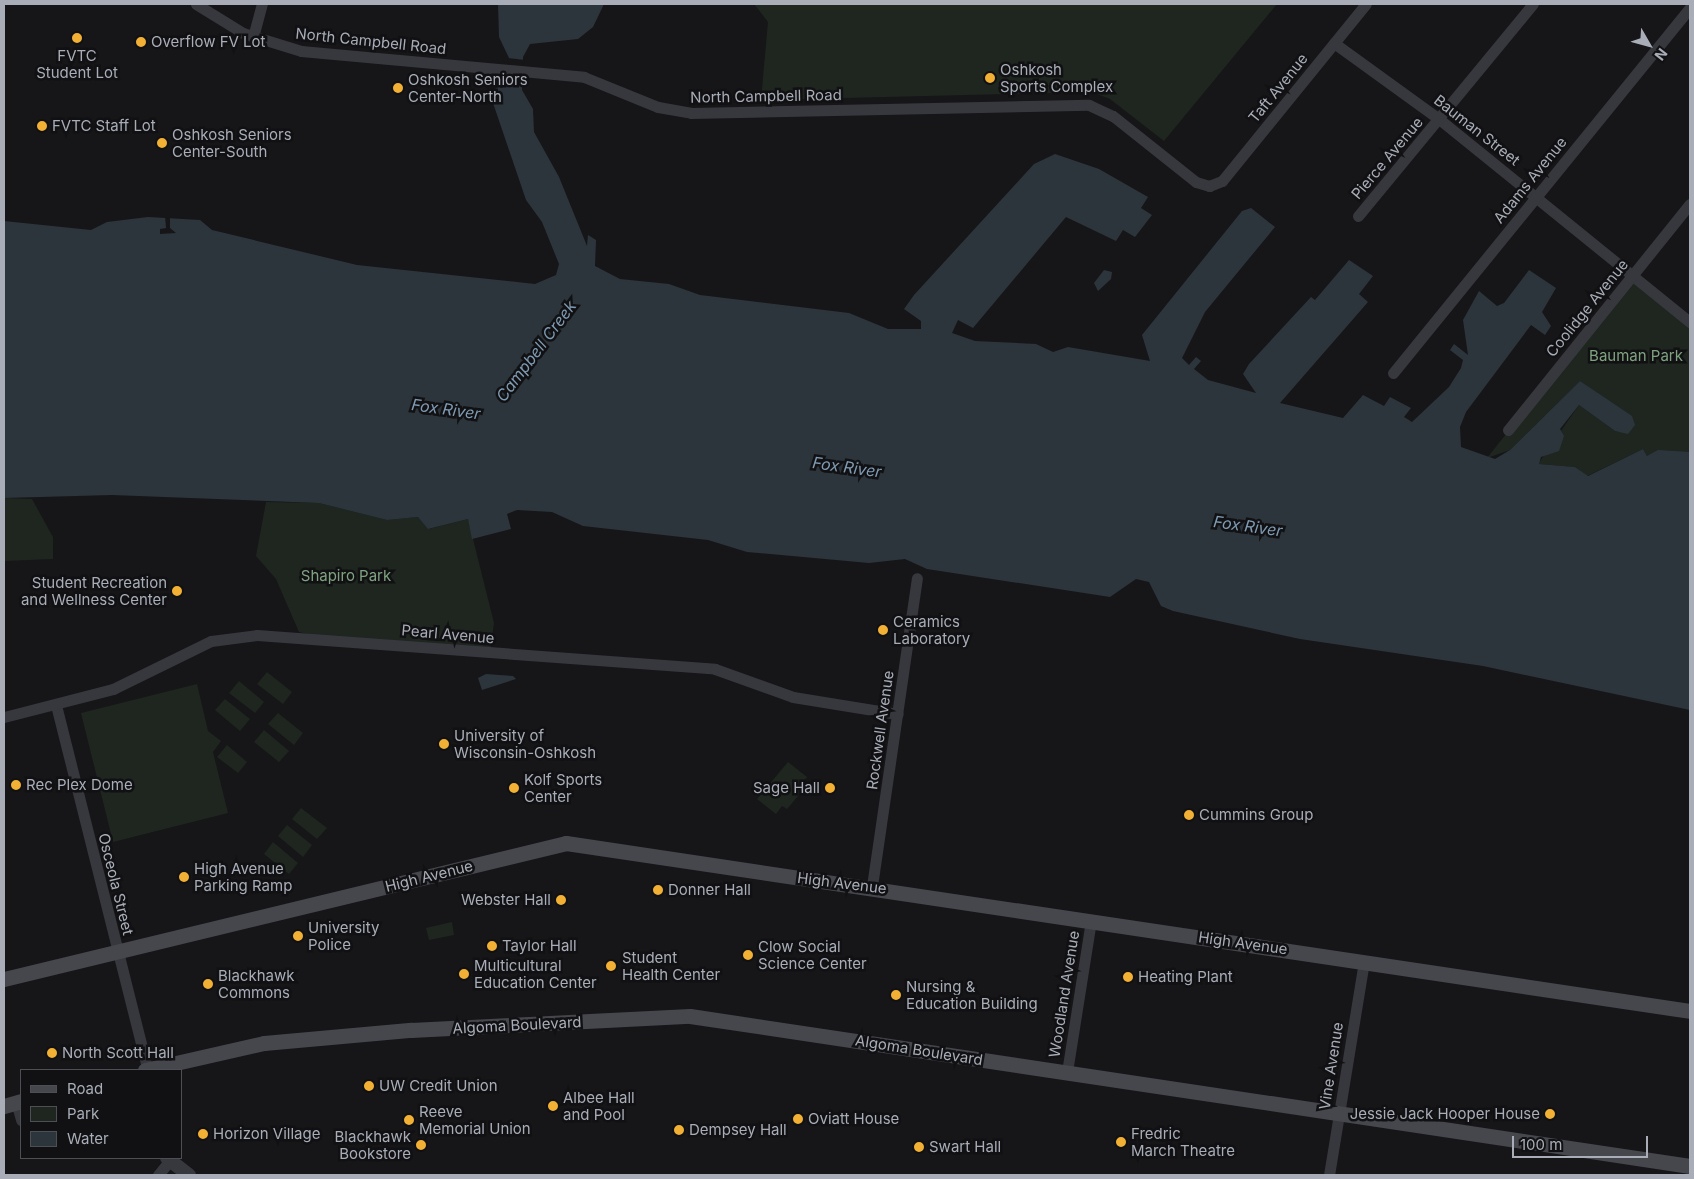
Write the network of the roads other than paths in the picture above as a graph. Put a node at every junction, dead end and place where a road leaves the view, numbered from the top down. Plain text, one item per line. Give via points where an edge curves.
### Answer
1 (196, 4) edge
2 (262, 4) edge
3 (1366, 4) edge
4 (1533, 4) edge
5 (1690, 7) edge
6 (253, 37) junction
7 (1334, 43) junction
8 (1439, 119) junction
9 (1209, 186) joint
10 (1536, 196) junction
11 (1690, 204) edge
12 (1358, 216) dead end
13 (1632, 276) junction
14 (1690, 322) edge
15 (1393, 373) dead end
16 (1508, 430) dead end
17 (918, 578) dead end
18 (56, 704) junction
19 (898, 714) junction
20 (4, 717) edge
21 (872, 886) junction
22 (1091, 920) junction
23 (118, 952) junction
24 (1364, 961) junction
25 (4, 979) edge
26 (1690, 1011) edge
27 (147, 1069) edge
28 (151, 1069) edge
29 (1067, 1072) junction
30 (14, 1103) edge
31 (1339, 1113) junction
32 (20, 1118) edge
33 (168, 1159) edge
34 (1690, 1166) edge
35 (158, 1175) edge
36 (189, 1175) edge
37 (1329, 1175) edge

1 - 6 street, North Campbell Road
2 - 6 street
3 - 7 street, Taft Avenue
4 - 8 street, Pierce Avenue
5 - 10 street, Adams Avenue
6 - 9 street, North Campbell Road via 301,51 584,77 658,106 702,114 1089,105 1113,116 1196,182
7 - 8 street, Bauman Street
7 - 9 street, Taft Avenue via 1222,181
8 - 10 street, Bauman Street
8 - 12 street, Pierce Avenue
10 - 13 street, Bauman Street
10 - 15 street, Adams Avenue
11 - 13 street, Coolidge Avenue
13 - 14 street, Bauman Street
13 - 16 street, Coolidge Avenue
17 - 19 street, Rockwell Avenue
18 - 19 street, Pearl Avenue via 129,682 196,646 257,635 715,670 793,697
18 - 20 street, Pearl Avenue
18 - 23 street, Osceola Street
19 - 21 street, Rockwell Avenue
21 - 22 main road, High Avenue
21 - 23 main road, High Avenue via 566,844
22 - 24 main road, High Avenue
22 - 29 street, Woodland Avenue
23 - 25 main road, High Avenue
23 - 27 street, Osceola Street
24 - 26 main road, High Avenue
24 - 31 street, Vine Avenue
28 - 29 main road, Algoma Boulevard via 264,1043 411,1030 690,1016
29 - 31 main road, Algoma Boulevard
30 - 32 street
31 - 34 main road, Algoma Boulevard
31 - 37 street, Vine Avenue
33 - 35 street
33 - 36 street

